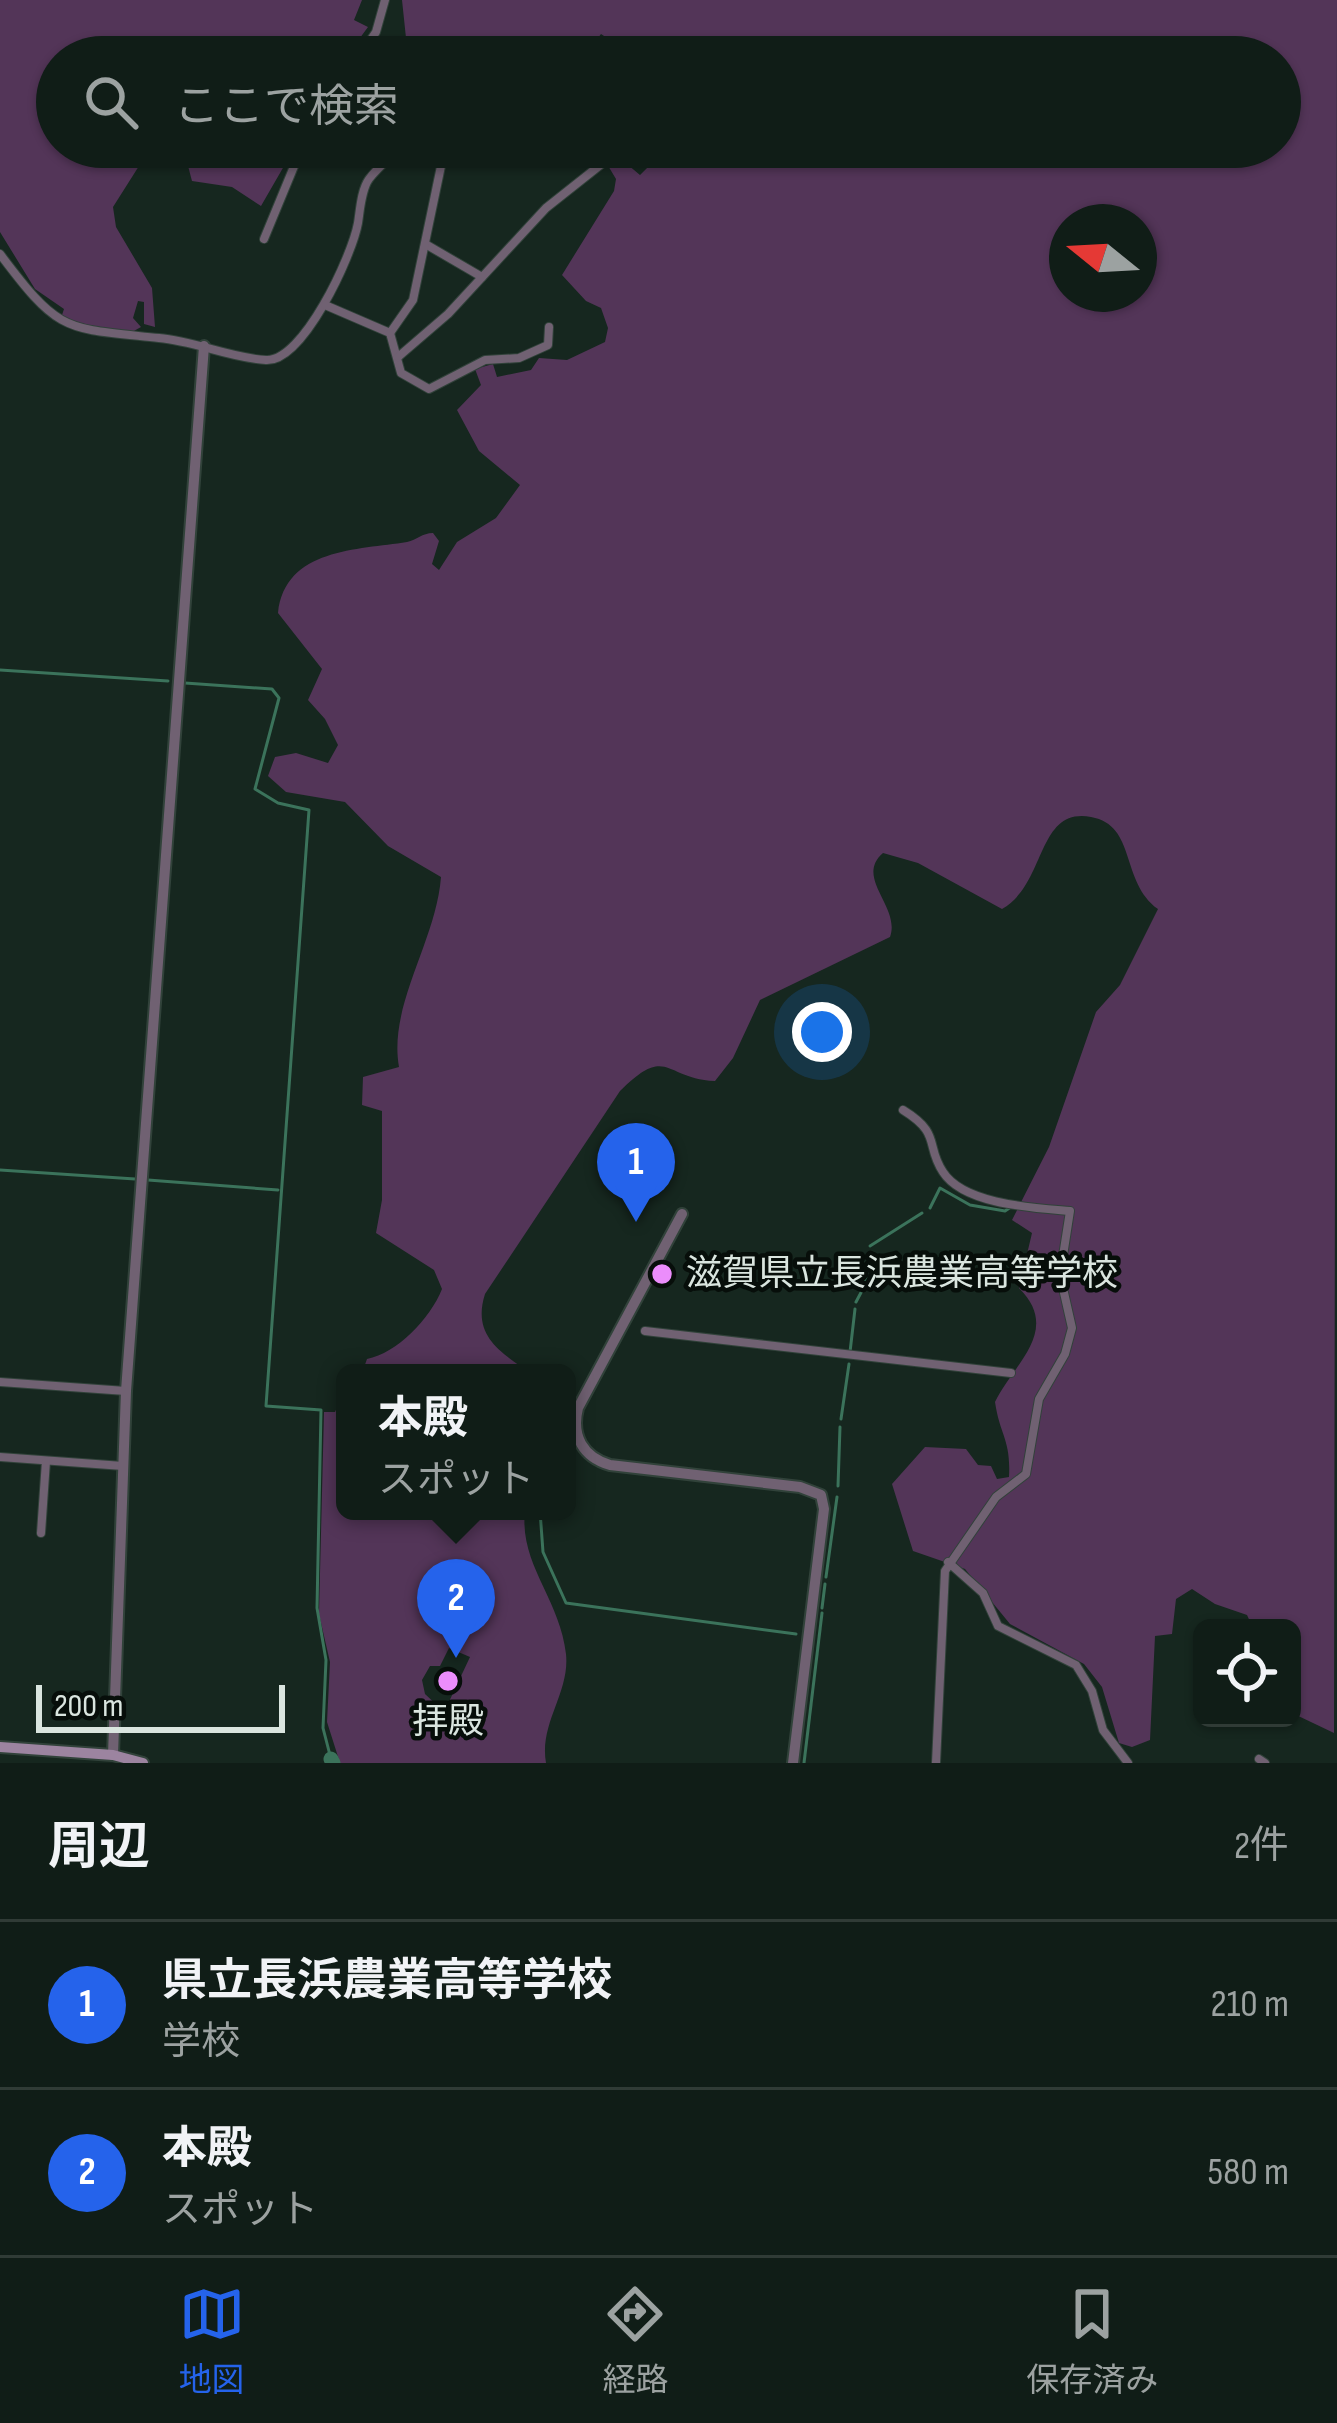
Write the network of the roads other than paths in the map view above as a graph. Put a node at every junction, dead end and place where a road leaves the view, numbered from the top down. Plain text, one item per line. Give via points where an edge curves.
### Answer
1 (385, 0) edge
2 (373, 36) edge
3 (293, 168) edge
4 (380, 168) edge
5 (442, 168) edge
6 (596, 168) edge
7 (263, 239) dead end
8 (428, 245) junction
9 (0, 254) edge
10 (482, 278) junction
11 (325, 305) junction
12 (549, 327) dead end
13 (389, 332) junction
14 (204, 346) junction
15 (398, 357) junction
16 (903, 1111) dead end
17 (682, 1214) dead end
18 (645, 1331) dead end
19 (1010, 1373) dead end
20 (0, 1382) edge
21 (126, 1391) junction
22 (0, 1457) edge
23 (46, 1461) junction
24 (123, 1466) junction
25 (41, 1533) dead end
26 (948, 1562) junction
27 (0, 1747) edge
28 (113, 1755) junction
29 (142, 1763) edge
30 (793, 1763) edge
31 (936, 1763) edge
32 (1128, 1763) edge

1 - 2 street
3 - 7 street
4 - 11 street via 369,179
5 - 8 street
6 - 10 street via 546,208
8 - 10 street
8 - 13 street via 413,300
9 - 14 street via 39,306 68,326
10 - 15 street
11 - 13 street
11 - 14 street via 293,351 270,361
12 - 15 street via 541,351 485,360 429,389 401,373
13 - 15 street
14 - 21 street
16 - 26 street via 921,1121 951,1180 975,1194 1070,1211 1060,1275 1072,1328 1039,1400 1026,1474 996,1497
17 - 30 street via 578,1408 576,1434 586,1452 610,1465 820,1495
18 - 19 street
20 - 21 street
21 - 24 street
22 - 23 street
23 - 24 street
23 - 25 street
24 - 28 street
26 - 31 street
26 - 32 street via 982,1593 998,1626 1076,1665 1103,1730
27 - 28 main road
28 - 29 main road

